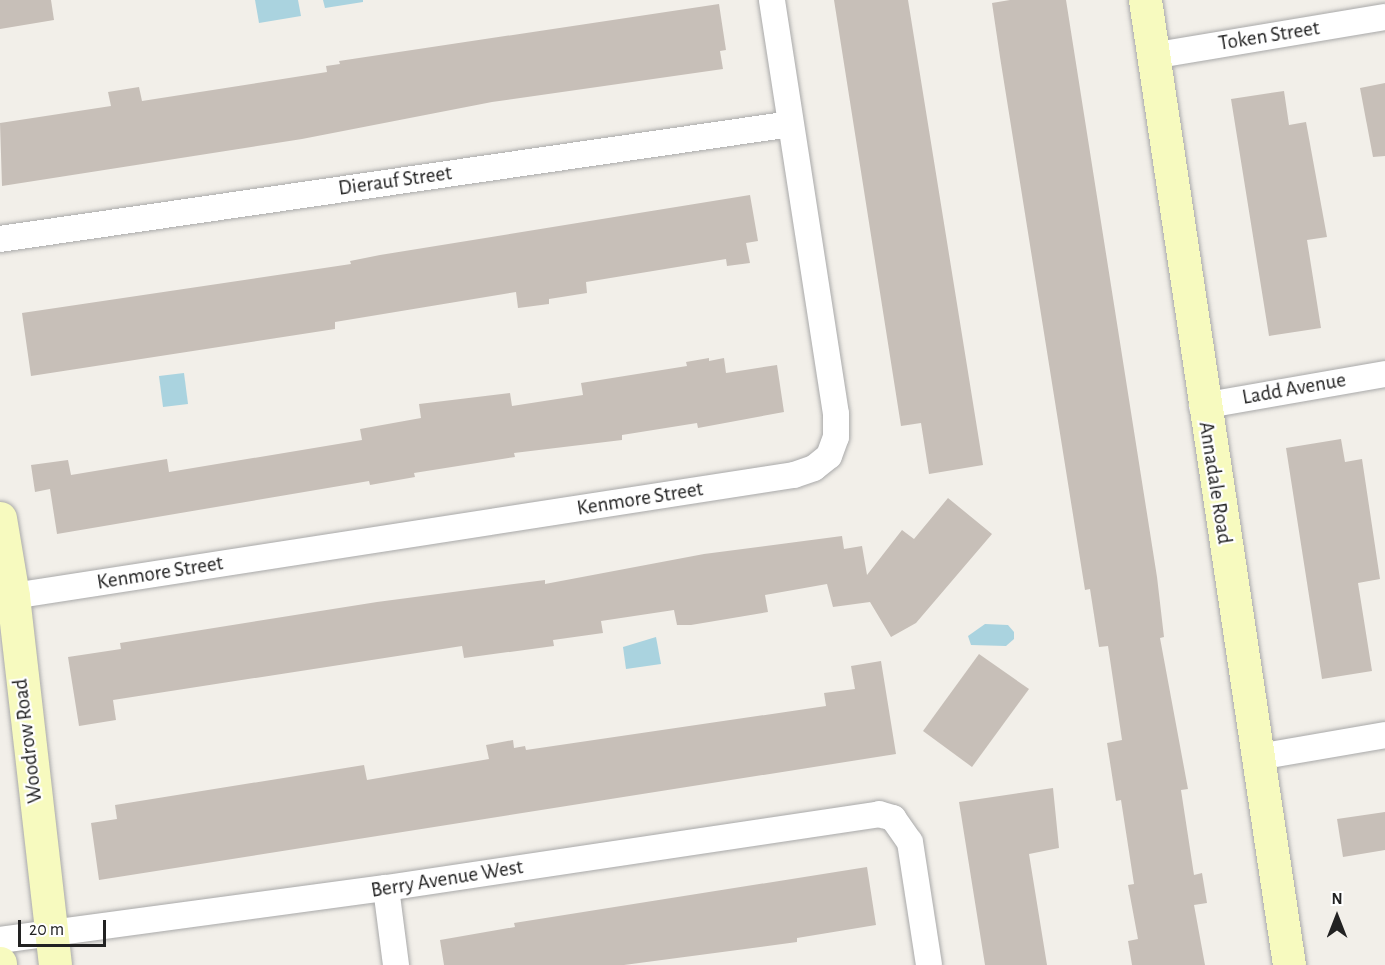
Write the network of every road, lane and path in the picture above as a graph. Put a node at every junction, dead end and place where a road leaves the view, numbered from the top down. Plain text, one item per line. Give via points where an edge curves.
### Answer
1 (772, 0) edge
2 (1145, 0) edge
3 (1385, 17) edge
4 (1152, 56) junction
5 (791, 124) junction
6 (0, 238) edge
7 (1385, 374) edge
8 (1202, 406) junction
9 (0, 518) edge
10 (7, 605) edge
11 (1385, 735) edge
12 (1258, 757) junction
13 (386, 888) junction
14 (51, 933) junction
15 (0, 940) edge
16 (55, 965) edge
17 (396, 965) edge
18 (929, 965) edge
19 (1289, 965) edge

1 - 5 street, Kenmore Street
2 - 4 street, Annadale Road
3 - 4 street, Token Street
4 - 8 street, Annadale Road
5 - 6 street, Dierauf Street
5 - 10 street, Kenmore Street via 836,414 836,437 829,456 814,468
7 - 8 street, Ladd Avenue
8 - 12 street, Annadale Road
9 - 10 street, Woodrow Road
10 - 14 street, Woodrow Road
11 - 12 street
12 - 19 street, Annadale Road
13 - 14 street, Berry Avenue West
13 - 17 street
13 - 18 street, Berry Avenue West via 861,815 893,818 904,828 910,842
14 - 15 street, Berry Avenue West
14 - 16 street, Woodrow Road

